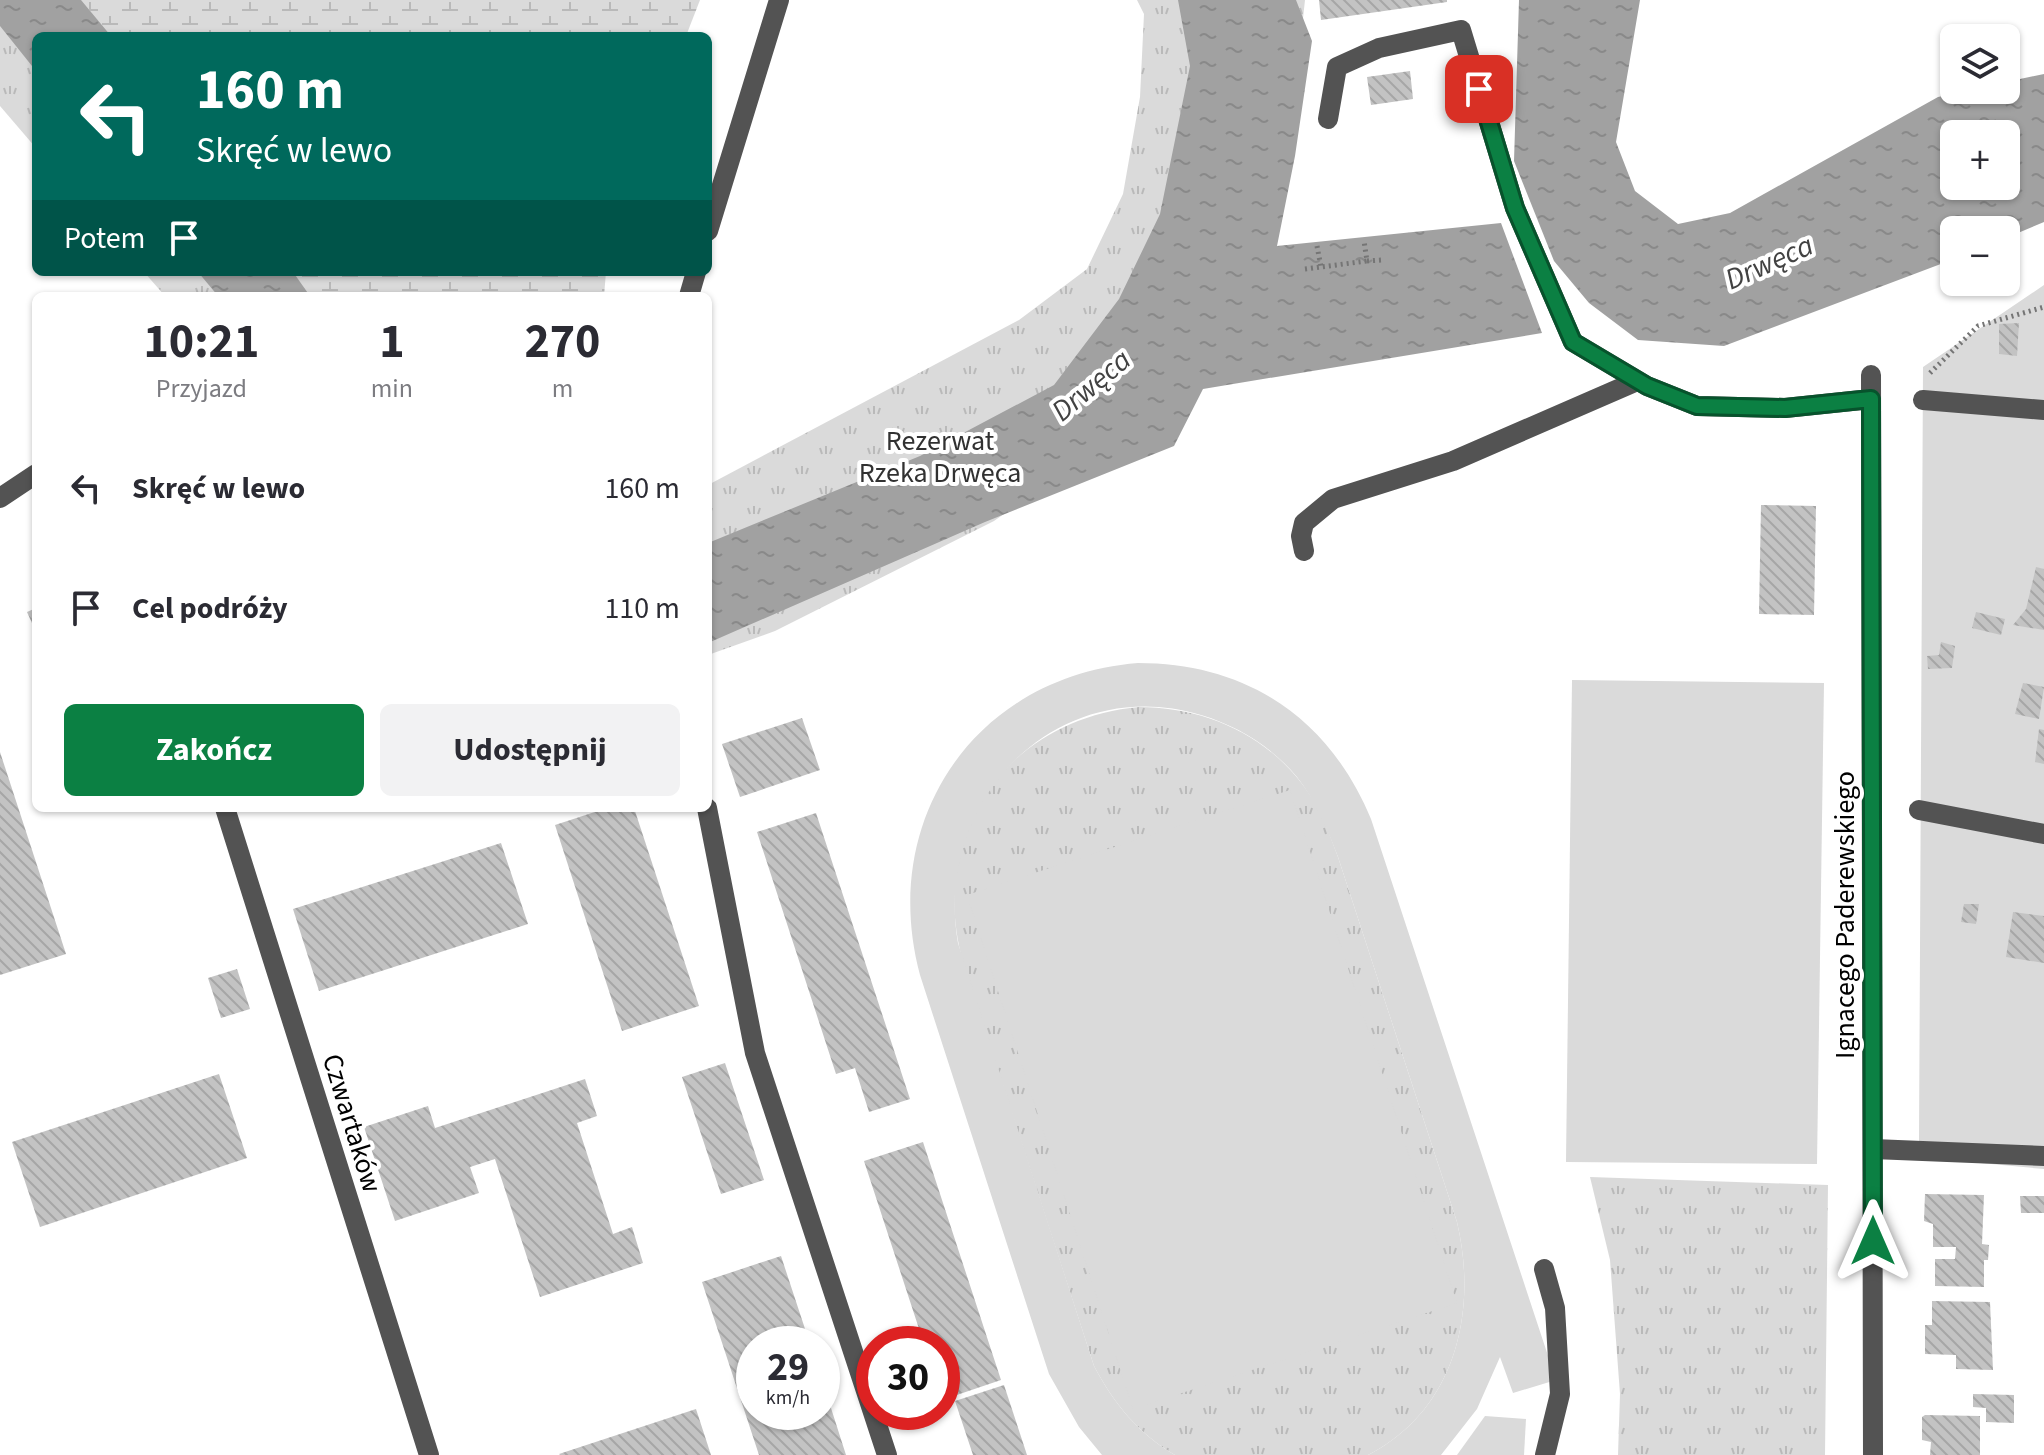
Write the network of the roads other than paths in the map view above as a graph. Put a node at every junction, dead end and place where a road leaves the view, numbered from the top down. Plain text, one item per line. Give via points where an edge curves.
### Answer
1 (779, 0) edge
2 (1328, 119) dead end
3 (712, 218) edge
4 (1871, 375) dead end
5 (1637, 381) junction
6 (1871, 399) junction
7 (1923, 400) dead end
8 (2044, 410) edge
9 (32, 477) edge
10 (0, 498) edge
11 (1304, 551) dead end
12 (1919, 810) dead end
13 (226, 812) edge
14 (708, 812) edge
15 (2044, 834) edge
16 (1873, 1149) junction
17 (2044, 1156) edge
18 (1544, 1269) dead end
19 (429, 1455) edge
20 (887, 1455) edge
21 (1545, 1455) edge
22 (1873, 1455) edge

1 - 3 street
2 - 5 street via 1337,67 1379,48 1461,30 1515,208 1573,342
4 - 6 street, Ignacego Paderewskiego
5 - 6 street via 1697,406 1785,408
5 - 11 street via 1453,461 1333,499 1304,523
6 - 16 street, Ignacego Paderewskiego
7 - 8 street
9 - 10 street
12 - 15 street
13 - 19 street, Czwartaków
14 - 20 street via 755,1053
16 - 17 street
16 - 22 street, Ignacego Paderewskiego
18 - 21 street via 1555,1308 1560,1394

